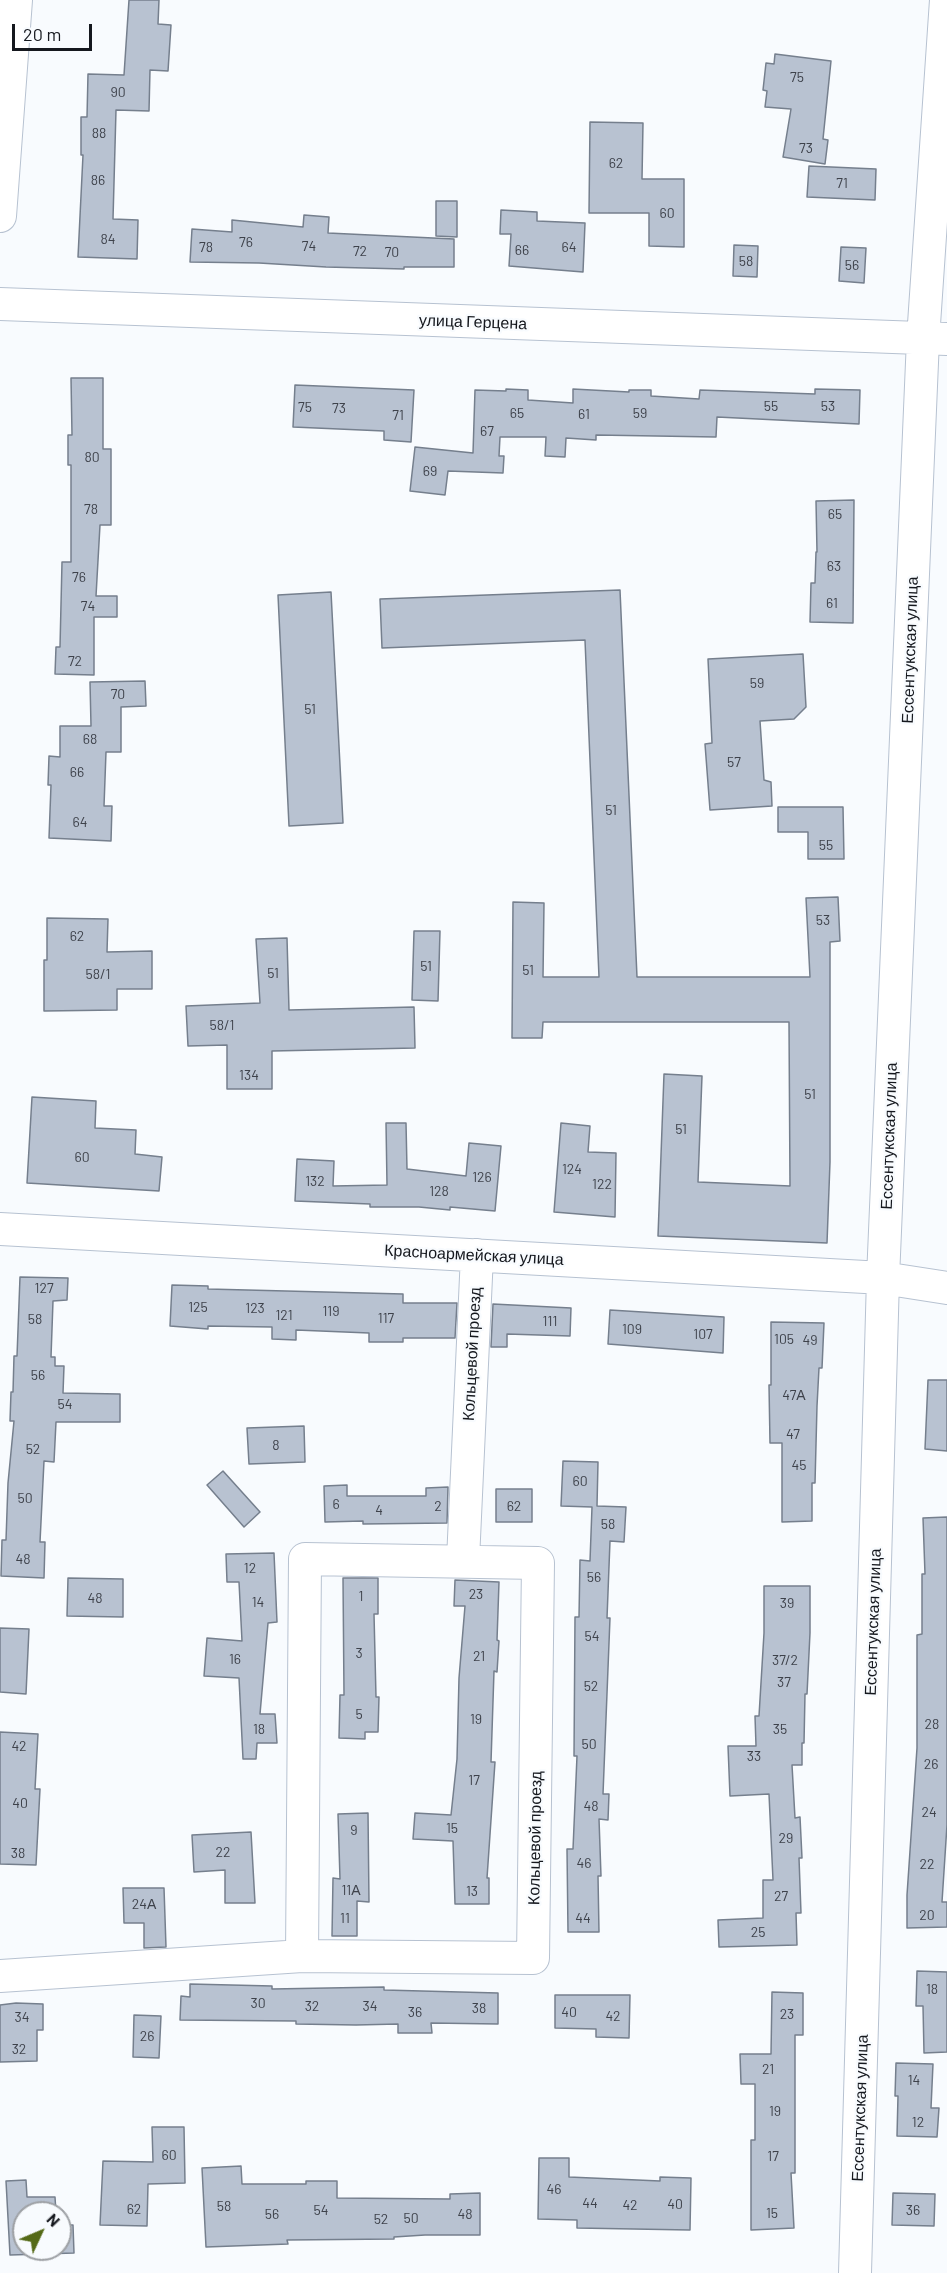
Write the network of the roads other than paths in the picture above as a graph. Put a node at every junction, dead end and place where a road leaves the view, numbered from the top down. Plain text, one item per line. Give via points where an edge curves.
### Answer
1 (16, 0) edge
2 (946, 0) edge
3 (0, 216) edge
4 (0, 304) edge
5 (935, 339) edge
6 (0, 1229) edge
7 (477, 1255) junction
8 (883, 1278) junction
9 (947, 1288) edge
10 (463, 1560) junction
11 (302, 1956) junction
12 (0, 1976) edge
13 (855, 2273) edge

1 - 3 street
2 - 5 street, Ессентукская улица
4 - 5 street, улица Герцена
5 - 8 street, Ессентукская улица
6 - 7 street, Красноармейская улица
7 - 8 street, Красноармейская улица
7 - 10 street, Кольцевой проезд
8 - 9 street, Красноармейская улица
8 - 13 street, Ессентукская улица
10 - 11 street, Кольцевой проезд via 305,1559
10 - 11 street, Кольцевой проезд via 538,1563 533,1958
11 - 12 street, Кольцевой проезд

